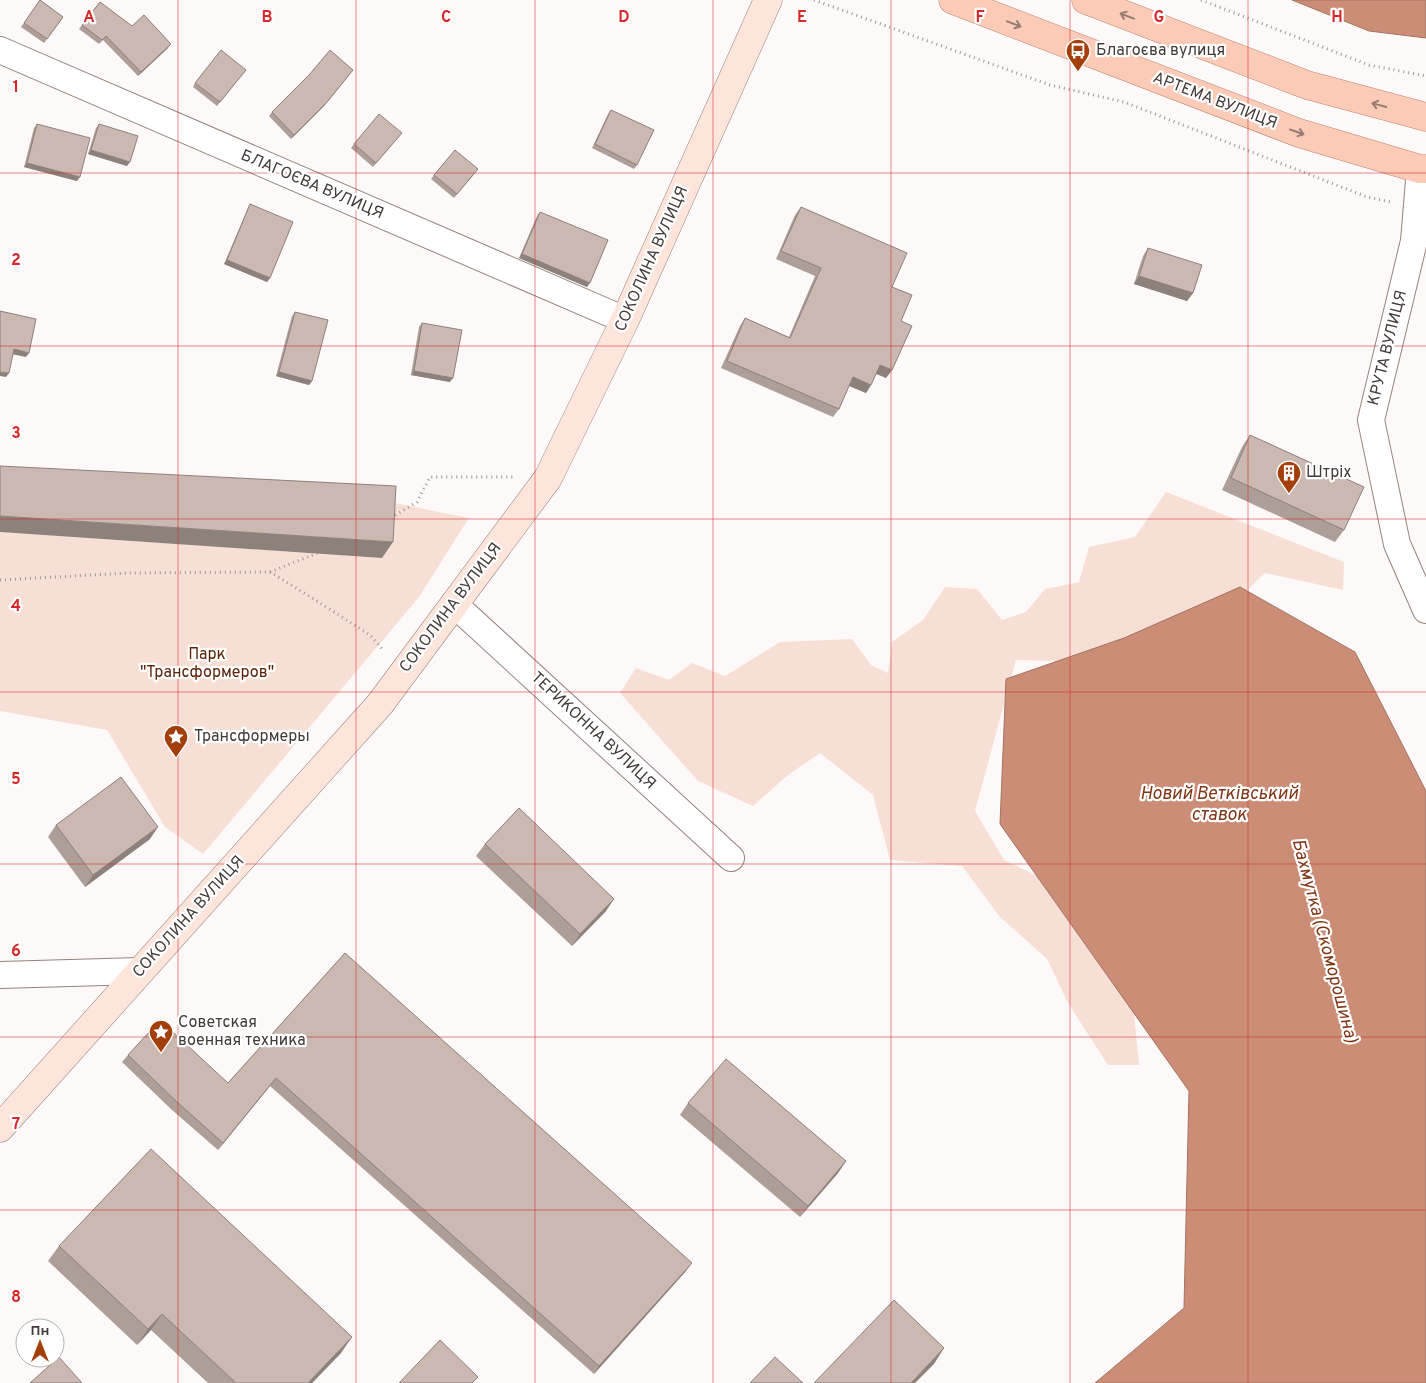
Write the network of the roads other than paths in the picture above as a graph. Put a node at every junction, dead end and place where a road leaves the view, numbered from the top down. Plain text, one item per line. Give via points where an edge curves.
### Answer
1 (768, 0) edge
2 (953, 0) edge
3 (1086, 0) edge
4 (0, 50) edge
5 (1426, 117) edge
6 (1423, 169) edge
7 (1420, 242) edge
8 (625, 320) junction
9 (454, 604) junction
10 (1426, 610) edge
11 (731, 858) dead end
12 (140, 972) junction
13 (0, 975) edge
14 (0, 1128) edge

1 - 8 street, СОКОЛИНА ВУЛИЦЯ
2 -> 6 main road, АРТЕМА ВУЛИЦЯ via 1299,133
5 -> 3 main road via 1307,85
4 - 8 street, БЛАГОЄВА ВУЛИЦЯ
6 - 7 street, КРУТА ВУЛИЦЯ via 1416,208
7 - 10 street, КРУТА ВУЛИЦЯ via 1371,420 1397,544
8 - 9 street, СОКОЛИНА ВУЛИЦЯ via 548,478
9 - 11 street, ТЕРИКОННА ВУЛИЦЯ
9 - 12 street, СОКОЛИНА ВУЛИЦЯ via 380,704
12 - 13 street
12 - 14 street, СОКОЛИНА ВУЛИЦЯ

